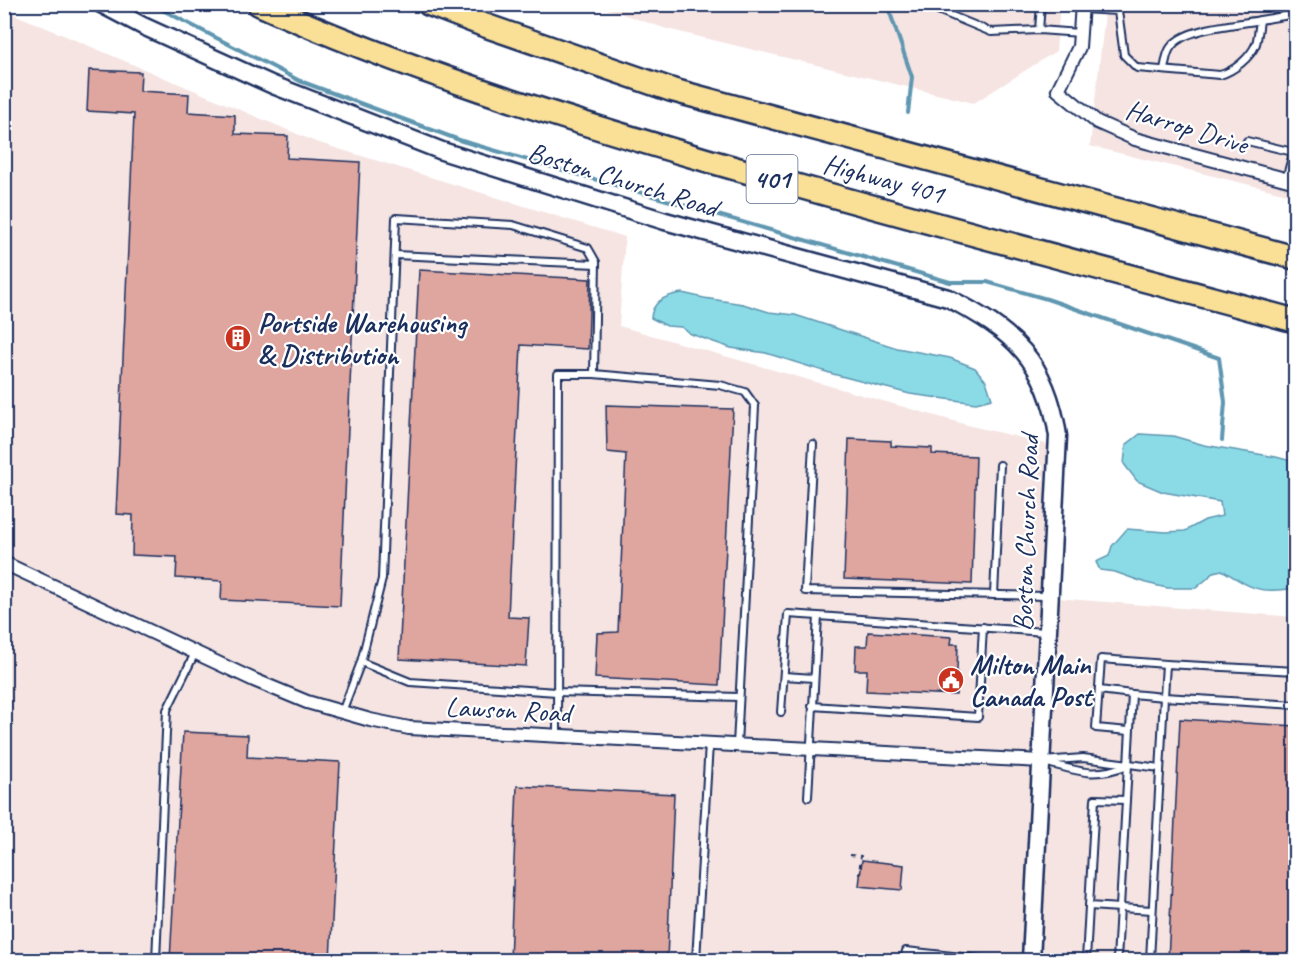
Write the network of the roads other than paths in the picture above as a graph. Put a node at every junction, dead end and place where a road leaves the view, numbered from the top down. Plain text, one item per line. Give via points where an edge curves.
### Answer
1 (101, 4) edge
2 (259, 4) edge
3 (429, 4) edge
4 (923, 4) edge
5 (1041, 4) edge
6 (1082, 7) edge
7 (1296, 14) edge
8 (1260, 20) junction
9 (1039, 30) junction
10 (1080, 33) junction
11 (1164, 69) junction
12 (1247, 141) dead end
13 (1296, 143) edge
14 (1293, 152) junction
15 (1291, 181) edge
16 (395, 255) junction
17 (1296, 258) edge
18 (596, 264) junction
19 (1296, 321) edge
20 (594, 374) junction
21 (813, 444) dead end
22 (999, 465) dead end
23 (4, 563) edge
24 (994, 595) junction
25 (1050, 597) junction
26 (818, 616) junction
27 (983, 627) junction
28 (1048, 632) junction
29 (195, 653) junction
30 (361, 662) junction
31 (1166, 664) junction
32 (1296, 671) edge
33 (784, 676) junction
34 (814, 678) junction
35 (1099, 690) junction
36 (557, 692) junction
37 (1132, 694) junction
38 (739, 697) junction
39 (1164, 697) junction
40 (1296, 705) edge
41 (812, 706) junction
42 (342, 712) junction
43 (781, 712) dead end
44 (1130, 731) junction
45 (557, 736) junction
46 (709, 744) junction
47 (737, 745) junction
48 (809, 749) junction
49 (1041, 762) junction
50 (1128, 765) junction
51 (1160, 768) junction
52 (808, 797) dead end
53 (1126, 800) junction
54 (1089, 906) junction
55 (1120, 908) junction
56 (1152, 910) junction
57 (156, 960) edge
58 (696, 960) edge
59 (904, 960) edge
60 (990, 960) edge
61 (1031, 960) edge
62 (1086, 960) edge
63 (1117, 960) edge
64 (1150, 960) edge

1 - 25 street, Boston Church Road via 273,85 442,151 665,221 948,298 980,314 1024,351 1039,372 1055,412 1058,436
2 - 19 highway, Highway 401 / 401 via 455,82 589,126 853,203
3 - 17 highway, Highway 401 / 401 via 672,90
4 - 9 lane via 991,32
5 - 9 lane
6 - 10 street, Harrop Drive
6 - 11 lane via 1118,11 1124,55 1137,68
7 - 8 lane
8 - 11 lane via 1180,38 1167,53
8 - 11 lane via 1255,46 1230,72 1220,75
9 - 10 lane
10 - 15 street, Harrop Drive via 1079,47 1058,90 1097,122 1136,139
12 - 14 lane
13 - 14 lane
14 - 15 lane
16 - 18 lane
16 - 18 lane via 396,218 513,225 588,248
16 - 30 lane via 382,579
18 - 20 lane
20 - 36 lane via 558,374
20 - 38 lane via 720,385 745,392 755,406
21 - 24 lane via 805,591
22 - 24 lane
23 - 29 street, Lawson Road
24 - 25 lane
25 - 28 street, Boston Church Road
26 - 27 lane
26 - 33 lane via 788,614
26 - 34 lane
27 - 28 lane
27 - 41 lane via 978,717
28 - 49 street, Boston Church Road
29 - 42 street, Lawson Road via 297,698
29 - 57 lane via 167,710
30 - 36 lane via 410,682
30 - 42 lane
31 - 32 lane
31 - 35 lane via 1101,659
31 - 39 lane
33 - 34 lane
33 - 43 lane
34 - 41 lane
35 - 37 lane
35 - 44 lane via 1096,728
36 - 38 lane
36 - 45 lane
37 - 39 lane
37 - 44 lane
38 - 47 lane
39 - 40 lane
39 - 51 lane
41 - 48 lane
42 - 45 street, Lawson Road via 409,728
44 - 50 lane
45 - 46 street, Lawson Road
46 - 47 street, Lawson Road
46 - 58 lane
47 - 48 street, Lawson Road
48 - 49 street, Lawson Road
48 - 52 lane
49 - 50 lane via 1083,758
49 - 50 lane via 1080,772 1107,773
49 - 61 street, Boston Church Road
50 - 51 lane
50 - 53 lane
51 - 56 lane
53 - 54 lane via 1095,799
53 - 55 lane
54 - 55 lane
54 - 62 lane
55 - 56 lane
55 - 63 lane
56 - 64 lane
59 - 60 lane via 906,951

